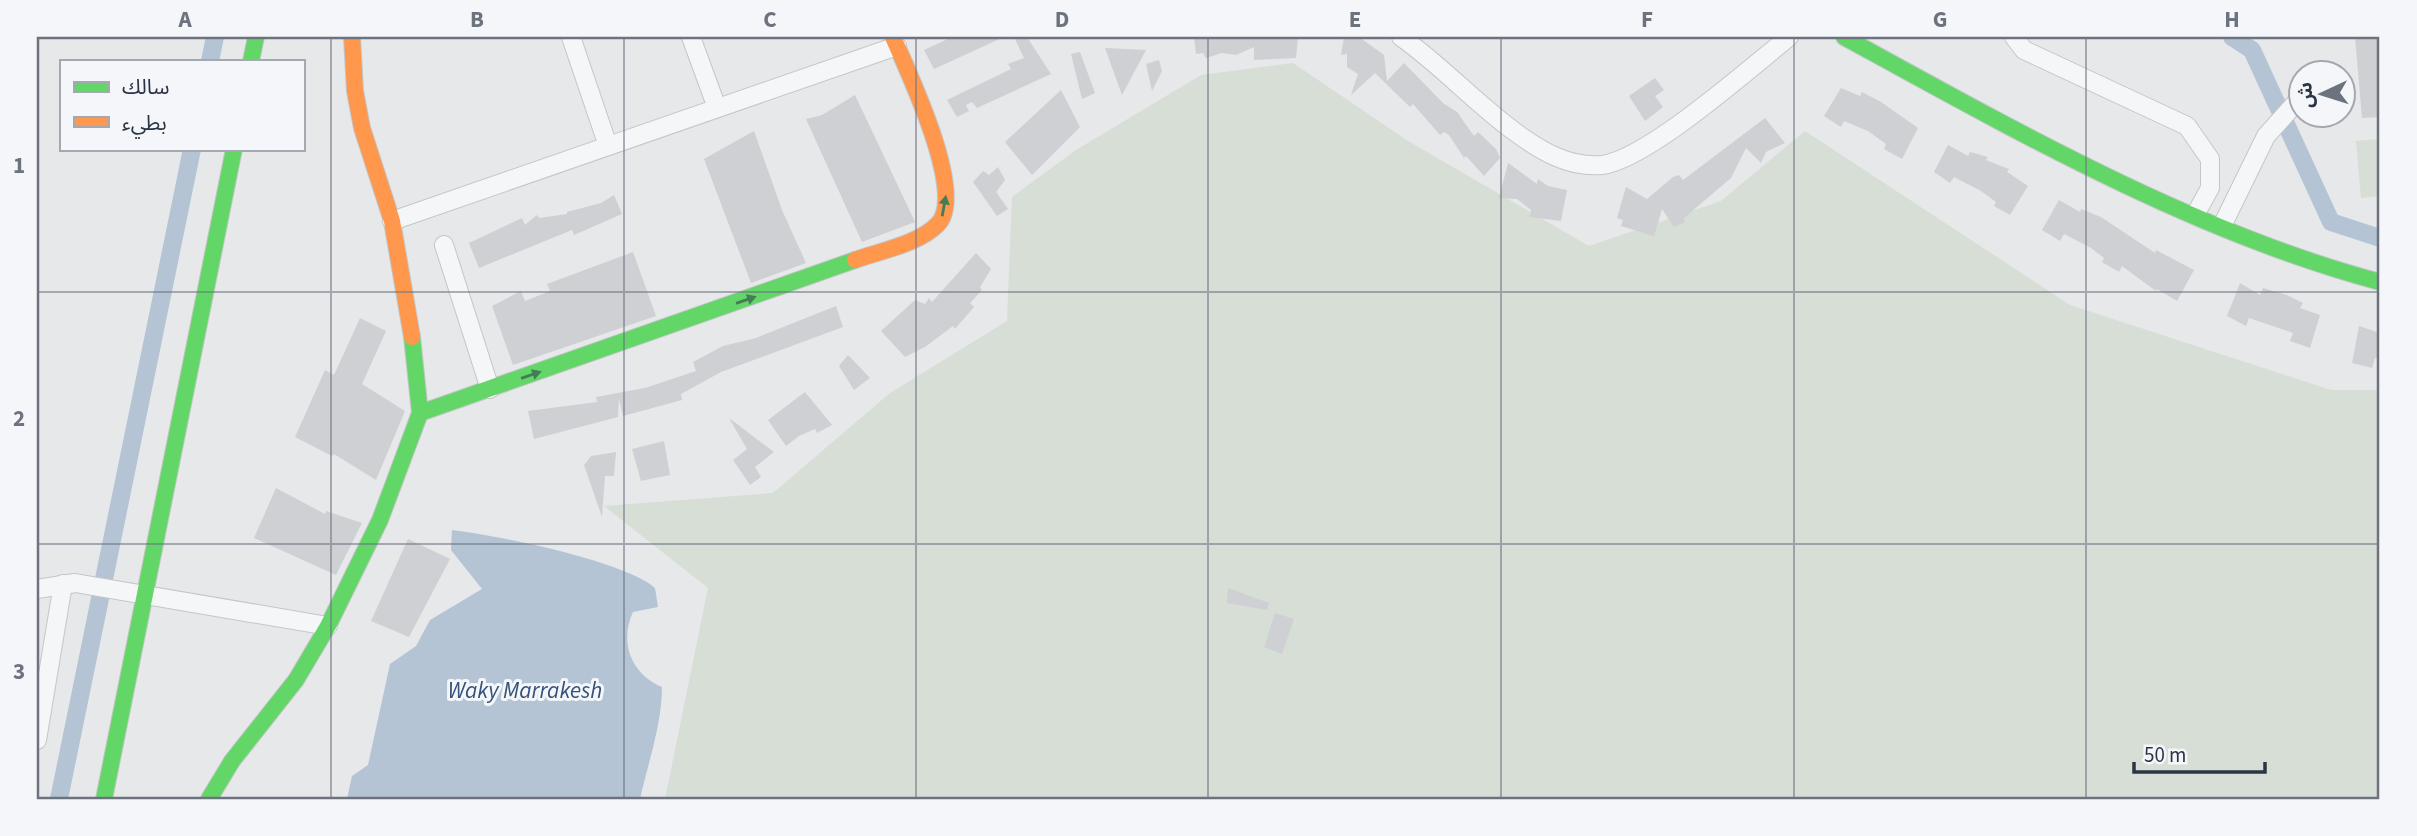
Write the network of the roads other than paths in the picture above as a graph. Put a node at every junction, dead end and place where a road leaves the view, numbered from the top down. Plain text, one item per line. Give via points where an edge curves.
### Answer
1 (256, 37) edge
2 (354, 37) edge
3 (571, 37) edge
4 (691, 37) edge
5 (1401, 37) edge
6 (1789, 37) edge
7 (1844, 37) edge
8 (2014, 37) edge
9 (895, 41) edge
10 (251, 60) edge
11 (717, 108) junction
12 (2288, 111) edge
13 (608, 146) junction
14 (234, 150) edge
15 (2195, 215) junction
16 (392, 221) junction
17 (2222, 226) junction
18 (444, 245) dead end
19 (2380, 282) edge
20 (490, 389) junction
21 (420, 413) junction
22 (69, 583) junction
23 (37, 589) edge
24 (135, 593) junction
25 (328, 626) junction
26 (37, 740) edge
27 (104, 799) edge
28 (209, 799) edge

1 - 10 street
2 - 16 street via 355,90 362,128
3 - 13 street
4 - 11 street
5 - 6 street via 1515,132 1562,160 1590,165 1638,152
7 - 15 street via 2003,123
8 - 15 street via 2024,50 2188,126 2210,159 2210,188
9 - 11 street
20 -> 9 street via 785,287 936,227 945,214 946,182
11 - 13 street
12 - 17 street via 2266,136
13 - 16 street
14 - 24 street
15 - 17 street
16 - 21 street via 408,304
17 - 19 street
18 - 20 street
20 - 21 street
21 - 25 street via 380,520
22 - 23 street
22 - 24 street
22 - 26 street
24 - 25 street
24 - 27 street
25 - 28 street via 296,680 232,761

